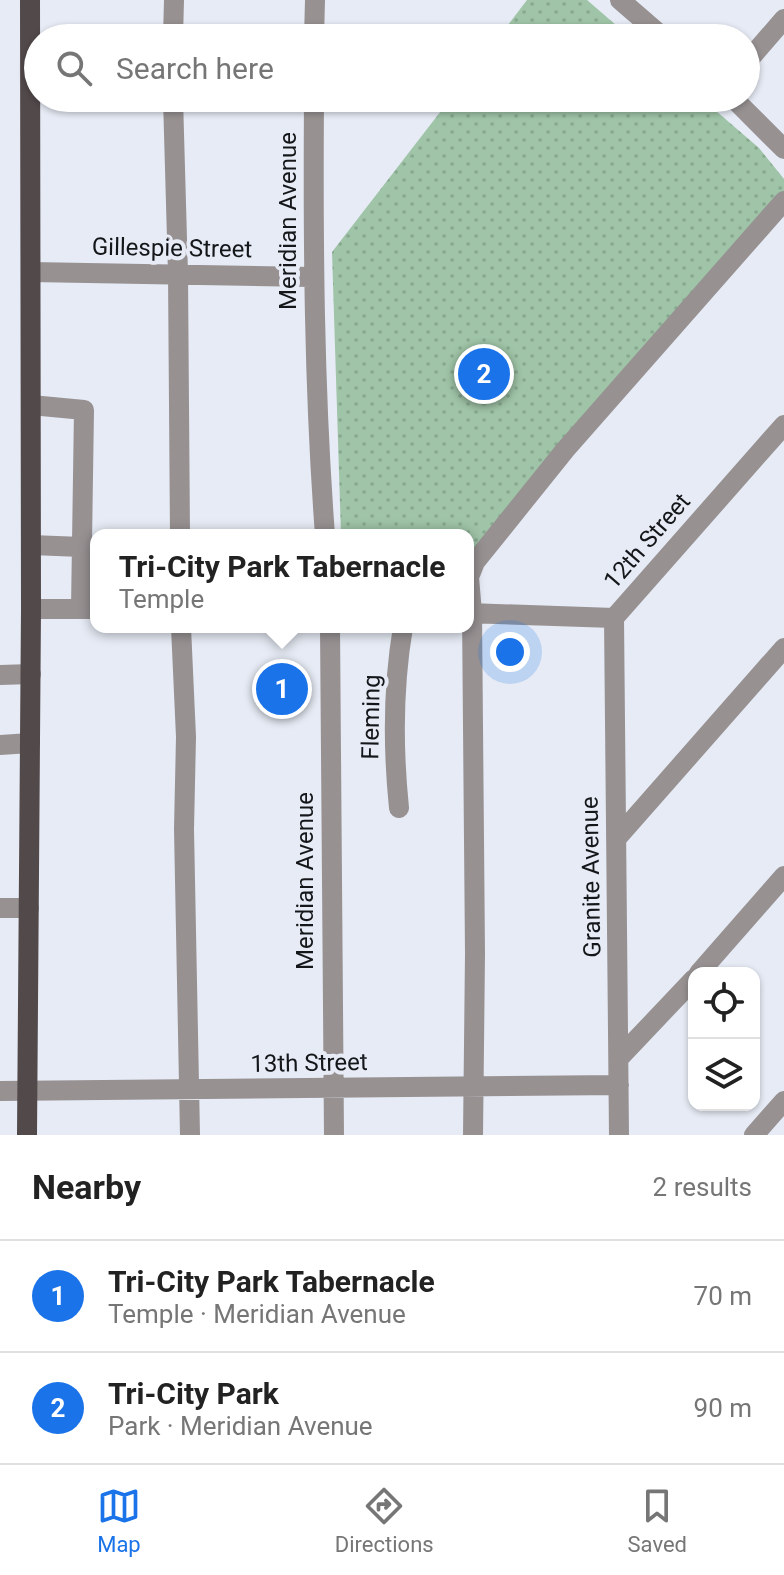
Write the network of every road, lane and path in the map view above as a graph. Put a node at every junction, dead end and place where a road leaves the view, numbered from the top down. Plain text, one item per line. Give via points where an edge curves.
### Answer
1 (30, 0) edge
2 (174, 0) edge
3 (315, 0) edge
4 (620, 0) edge
5 (784, 19) edge
6 (30, 24) edge
7 (173, 24) edge
8 (314, 24) edge
9 (648, 24) edge
10 (760, 47) edge
11 (30, 112) edge
12 (173, 112) edge
13 (314, 112) edge
14 (749, 112) edge
15 (784, 149) edge
16 (784, 201) edge
17 (31, 272) junction
18 (178, 274) junction
19 (312, 277) junction
20 (31, 405) junction
21 (784, 425) edge
22 (180, 529) edge
23 (325, 529) edge
24 (31, 545) junction
25 (82, 547) junction
26 (474, 564) edge
27 (31, 609) junction
28 (88, 609) edge
29 (474, 613) edge
30 (614, 618) junction
31 (181, 633) edge
32 (330, 633) edge
33 (402, 633) edge
34 (470, 633) edge
35 (784, 648) edge
36 (31, 674) junction
37 (0, 675) edge
38 (30, 743) junction
39 (0, 745) edge
40 (399, 808) dead end
41 (617, 838) junction
42 (784, 876) edge
43 (0, 908) edge
44 (29, 908) junction
45 (704, 967) edge
46 (688, 985) edge
47 (619, 1058) junction
48 (619, 1085) junction
49 (473, 1087) junction
50 (333, 1089) junction
51 (189, 1090) junction
52 (0, 1091) edge
53 (28, 1091) junction
54 (784, 1101) edge
55 (27, 1135) edge
56 (190, 1135) edge
57 (334, 1135) edge
58 (473, 1135) edge
59 (619, 1135) edge
60 (754, 1135) edge

1 - 6 main road
2 - 7 street
3 - 8 street
4 - 9 street
5 - 10 street
11 - 17 main road
12 - 18 street
13 - 19 street, Meridian Avenue
14 - 15 street
16 - 26 street via 565,450
17 - 18 street, Gillespie Street
17 - 20 main road
18 - 19 street, Gillespie Street
18 - 22 street
19 - 23 street, Meridian Avenue
20 - 24 main road
20 - 25 street via 84,410
21 - 30 street, 12th Street
24 - 25 street
24 - 27 main road
25 - 28 street
27 - 28 street
27 - 36 main road
29 - 30 street, 12th Street
30 - 41 street, Granite Avenue
31 - 51 street
32 - 50 street, Meridian Avenue
33 - 40 street, Fleming via 396,677
34 - 49 street
35 - 41 street
36 - 37 street
36 - 38 main road
38 - 39 street
38 - 44 main road
41 - 47 street, Granite Avenue
42 - 45 street
43 - 44 street
44 - 53 main road
46 - 47 street
47 - 48 street, Granite Avenue
48 - 49 street, 13th Street
48 - 59 street, Granite Avenue
49 - 50 street, 13th Street
49 - 58 street
50 - 51 street, 13th Street
50 - 57 street, Meridian Avenue
51 - 53 street, 13th Street
51 - 56 street
52 - 53 street, 13th Street
53 - 55 main road
54 - 60 street

